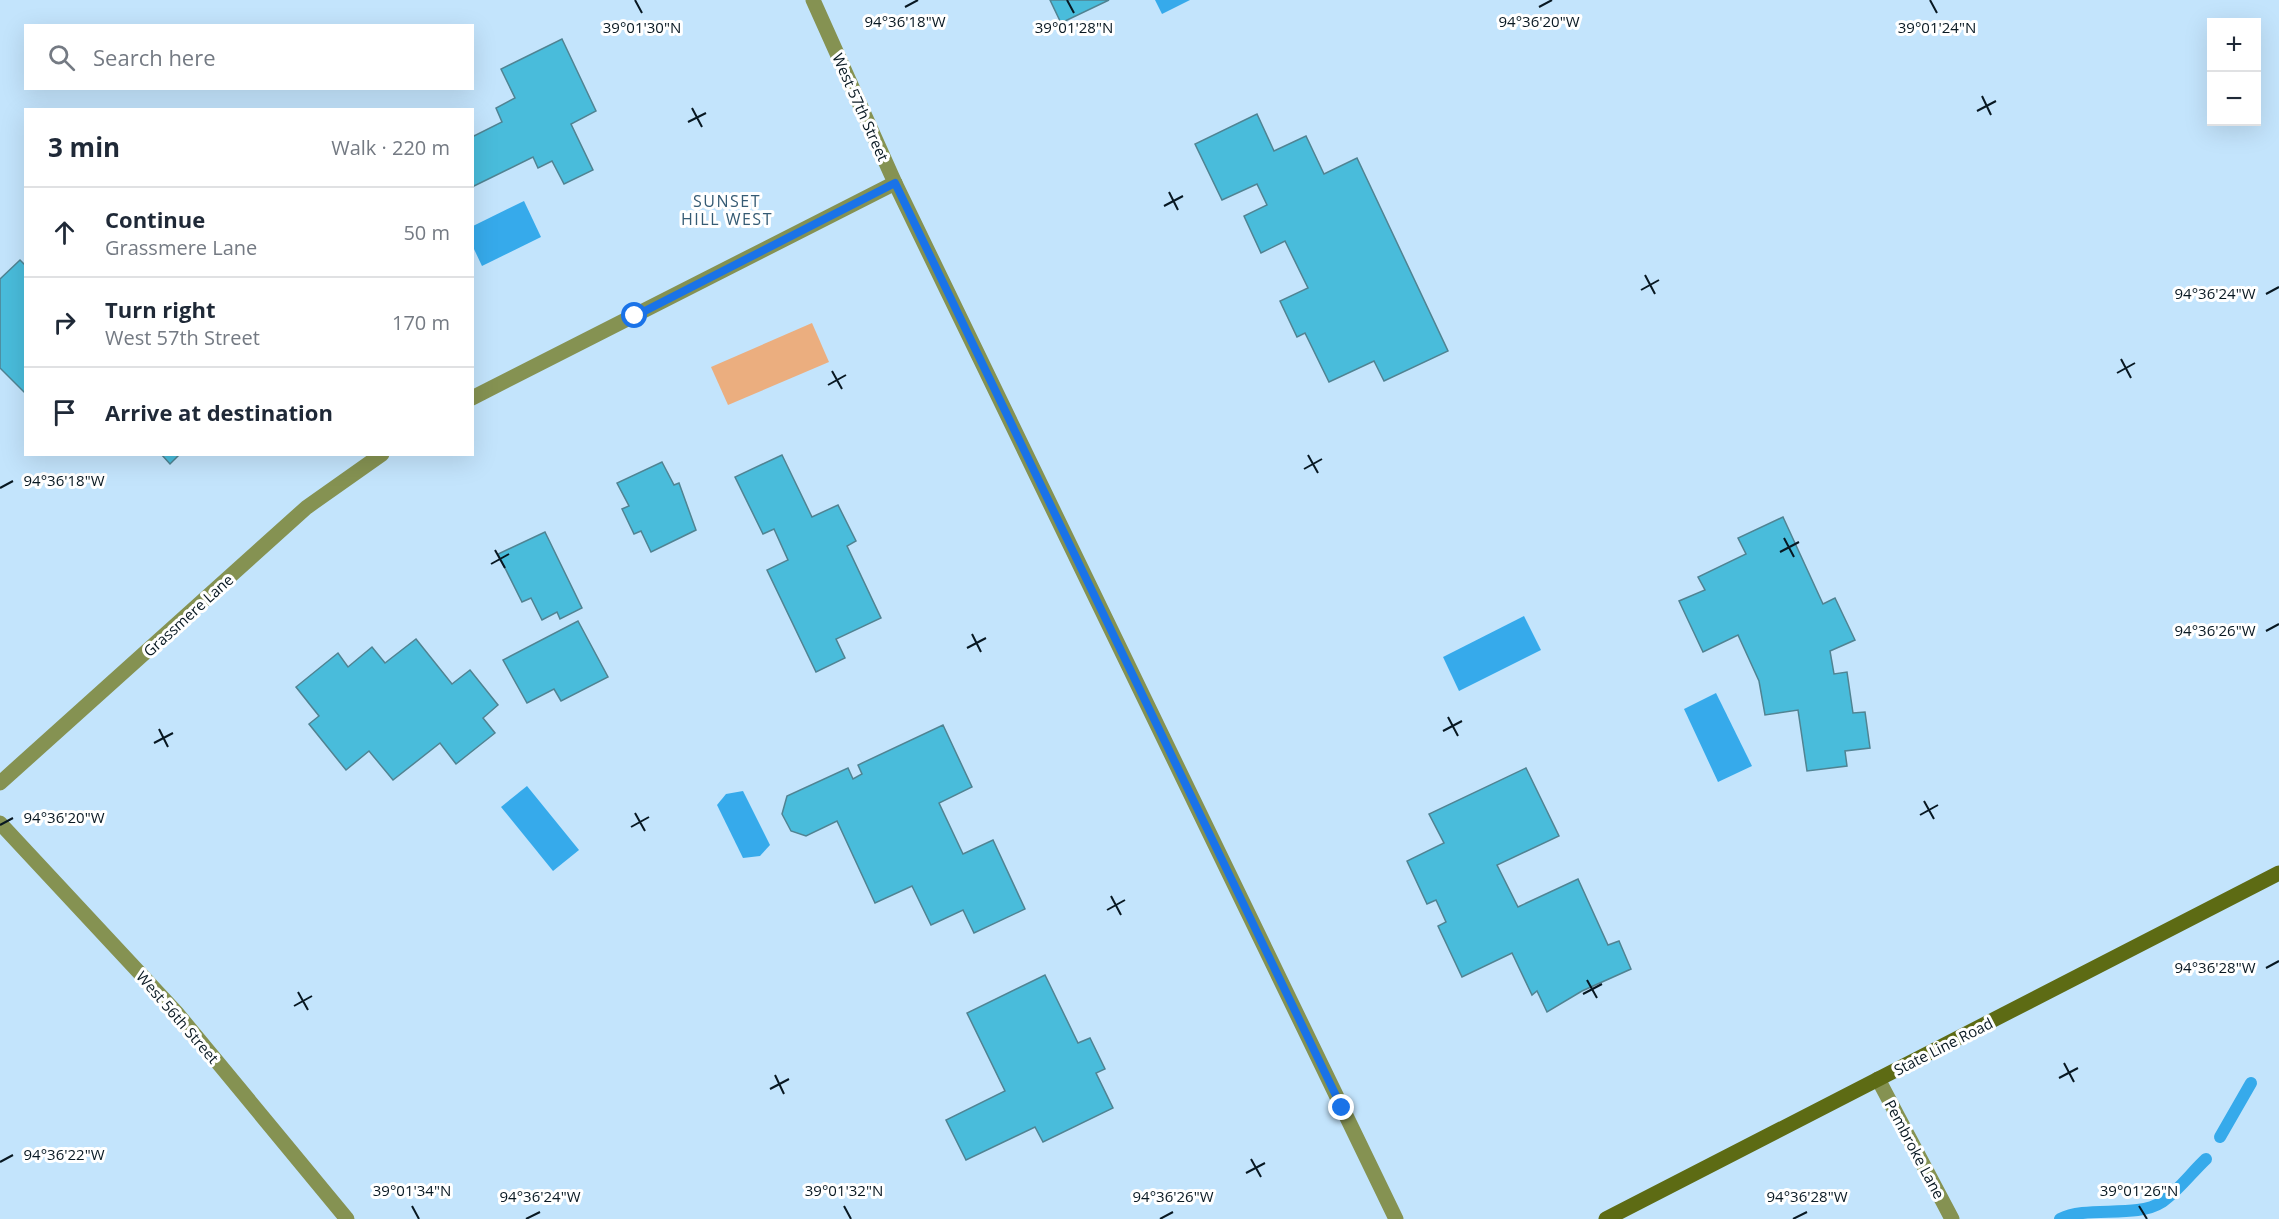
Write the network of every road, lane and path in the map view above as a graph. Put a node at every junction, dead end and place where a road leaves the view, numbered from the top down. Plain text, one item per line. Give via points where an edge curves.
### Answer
1 (813, 0) edge
2 (895, 183) junction
3 (474, 397) edge
4 (379, 456) edge
5 (0, 783) edge
6 (0, 823) edge
7 (2279, 873) edge
8 (1878, 1079) junction
9 (347, 1219) edge
10 (1396, 1219) edge
11 (1606, 1219) edge
12 (1952, 1219) edge

1 - 2 street, West 57th Street
2 - 3 street
2 - 10 street, West 57th Street
4 - 5 street, Grassmere Lane via 308,507
6 - 9 street, West 56th Street via 176,1012
7 - 8 main road, State Line Road
8 - 11 main road, State Line Road
8 - 12 street, Pembroke Lane

